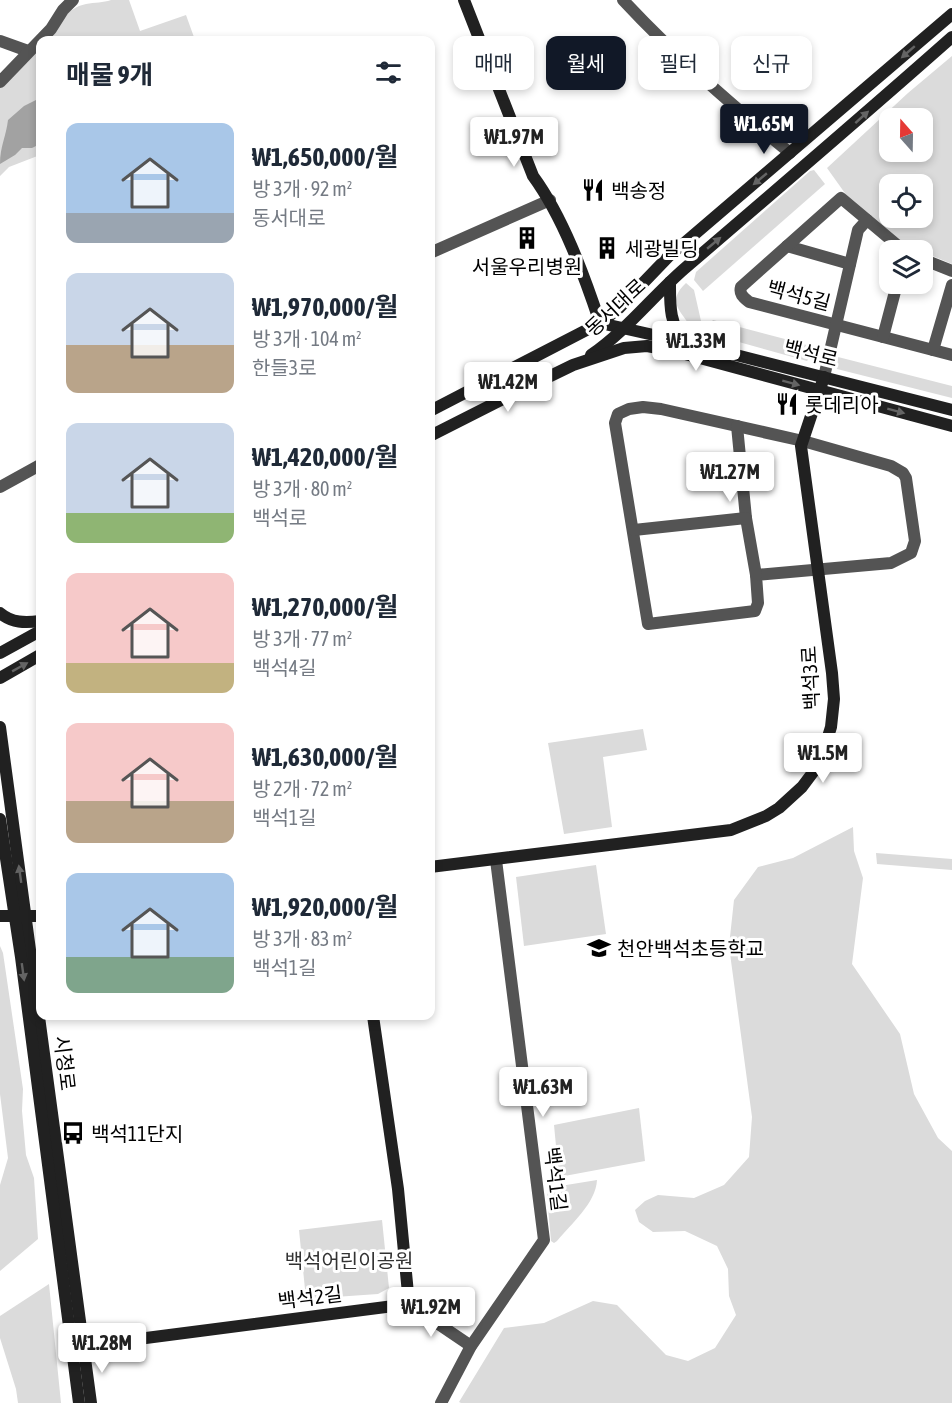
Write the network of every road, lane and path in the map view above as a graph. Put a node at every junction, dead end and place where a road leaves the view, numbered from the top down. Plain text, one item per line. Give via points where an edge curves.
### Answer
1 (73, 0) edge
2 (464, 0) edge
3 (623, 0) edge
4 (952, 14) edge
5 (43, 36) edge
6 (952, 37) edge
7 (0, 41) edge
8 (36, 43) edge
9 (28, 51) junction
10 (0, 82) edge
11 (790, 153) junction
12 (550, 200) junction
13 (867, 220) junction
14 (891, 240) edge
15 (787, 246) junction
16 (435, 251) edge
17 (933, 263) edge
18 (850, 264) junction
19 (952, 271) edge
20 (670, 282) junction
21 (952, 285) edge
22 (895, 294) edge
23 (600, 323) junction
24 (836, 325) junction
25 (620, 332) junction
26 (884, 337) junction
27 (685, 342) junction
28 (647, 346) junction
29 (933, 350) junction
30 (952, 355) edge
31 (573, 365) junction
32 (824, 376) junction
33 (819, 391) junction
34 (435, 408) edge
35 (952, 410) edge
36 (737, 426) junction
37 (952, 426) edge
38 (435, 433) edge
39 (803, 441) junction
40 (36, 467) edge
41 (0, 487) edge
42 (746, 518) junction
43 (634, 530) junction
44 (818, 570) junction
45 (756, 576) junction
46 (0, 614) edge
47 (36, 622) edge
48 (36, 633) edge
49 (0, 653) edge
50 (36, 658) edge
51 (0, 678) edge
52 (0, 727) edge
53 (0, 819) edge
54 (496, 860) junction
55 (435, 866) edge
56 (20, 915) junction
57 (0, 916) edge
58 (36, 916) edge
59 (374, 1020) edge
60 (409, 1304) junction
61 (471, 1346) junction
62 (78, 1350) junction
63 (79, 1403) edge
64 (91, 1403) edge
65 (441, 1403) edge

1 - 5 street
2 - 12 street via 533,176
3 - 11 street via 652,32
4 -> 11 street, 동서대로
20 -> 6 street, 동서대로
7 - 9 street
8 - 9 street
9 - 10 street
11 -> 23 street, 동서대로 via 668,257
12 - 16 street
12 - 23 street
13 - 14 street
13 - 15 street, 백석5길 via 841,198
13 - 18 street, 백석3로 via 858,230
15 - 18 street
15 - 24 street, 백석5길 via 741,287 742,296 749,302
17 - 19 street
18 - 24 street, 백석3로
20 - 25 street, 동서대로
20 - 27 street via 672,322
21 - 29 street
22 - 26 street
23 - 25 street, 백석로
23 - 34 street
24 - 26 street, 백석5길
24 - 32 street, 백석3로
25 - 27 street, 백석로
25 - 28 street
25 - 31 street, 동서대로
26 - 29 street, 백석5길
27 - 32 street, 백석로
28 - 31 street, 백석로 via 624,348
28 -> 33 street, 백석로
29 - 30 street, 백석5길
31 - 38 street, 백석로
32 - 33 street, 백석3로
32 - 35 street, 백석로
33 -> 37 street, 백석로
33 - 39 street, 백석3로
36 - 39 street
36 - 42 street
36 - 43 street via 652,408 629,409 618,414 615,423
39 - 44 street, 백석3로
39 - 44 street via 891,466 903,473 915,542 911,553 891,563
40 - 41 street
42 - 43 street
42 - 45 street
43 - 45 street via 648,624 755,611
44 - 45 street
44 - 54 street, 백석3로 via 832,673 831,727 814,771 792,798 766,816 731,830
46 - 47 street via 25,623
48 - 49 street
51 -> 50 street
56 -> 52 street, 시청로
53 - 56 street, 시청로
54 - 55 street, 백석3로
54 - 61 street, 백석1길 via 544,1240
56 - 57 street
56 - 58 street
56 - 62 street, 시청로
59 - 60 street via 398,1189
60 - 61 street
60 - 62 street, 백석2길
61 - 65 street, 백석1길
62 - 63 street, 시청로
62 - 64 street, 시청로

